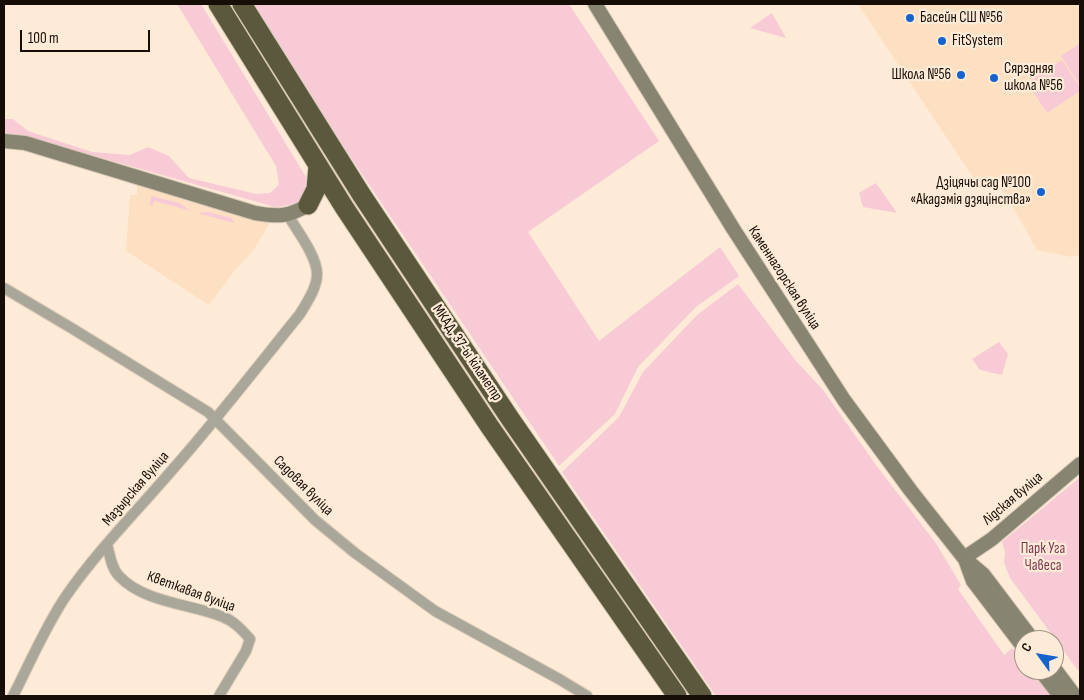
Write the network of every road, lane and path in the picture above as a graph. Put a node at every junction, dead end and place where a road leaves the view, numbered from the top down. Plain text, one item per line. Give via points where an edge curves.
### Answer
1 (218, 4) edge
2 (242, 4) edge
3 (595, 4) edge
4 (4, 140) edge
5 (318, 166) junction
6 (308, 205) junction
7 (344, 206) junction
8 (288, 215) junction
9 (4, 288) edge
10 (215, 419) junction
11 (1080, 464) edge
12 (107, 544) junction
13 (964, 558) junction
14 (1026, 630) edge
15 (1014, 635) edge
16 (1048, 680) edge
17 (1063, 680) edge
18 (13, 696) edge
19 (219, 696) edge
20 (587, 696) edge
21 (677, 696) edge
22 (702, 696) edge
23 (1060, 696) edge
24 (1075, 696) edge

1 - 5 highway, МКАД, 37-ы кіламетр
2 - 22 highway, МКАД, 37-ы кіламетр via 361,194 514,424
3 - 13 main road, Каменнагорская вуліца via 734,230 844,400
4 - 8 main road via 256,213
5 - 6 highway via 316,188
5 - 7 highway, МКАД, 37-ы кіламетр
6 - 7 highway via 325,201
6 - 8 main road
7 - 21 highway, МКАД, 37-ы кіламетр via 495,434
8 - 10 street, Мазырская вуліца via 315,262 317,275 310,297 300,314
9 - 10 street, Садовая вуліца via 191,400
10 - 12 street, Мазырская вуліца
10 - 20 street, Садовая вуліца via 315,520 355,553 435,611
11 - 13 main road, Лідская вуліца
12 - 18 street, Мазырская вуліца via 66,596
12 - 19 street, Кветкавая вуліца via 111,563 119,576 133,588 161,600 225,617 250,638 246,651
13 - 14 main road, Каменнагорская вуліца via 984,574
13 - 15 main road, Каменнагорская вуліца via 973,581
16 - 23 main road
17 - 24 main road

